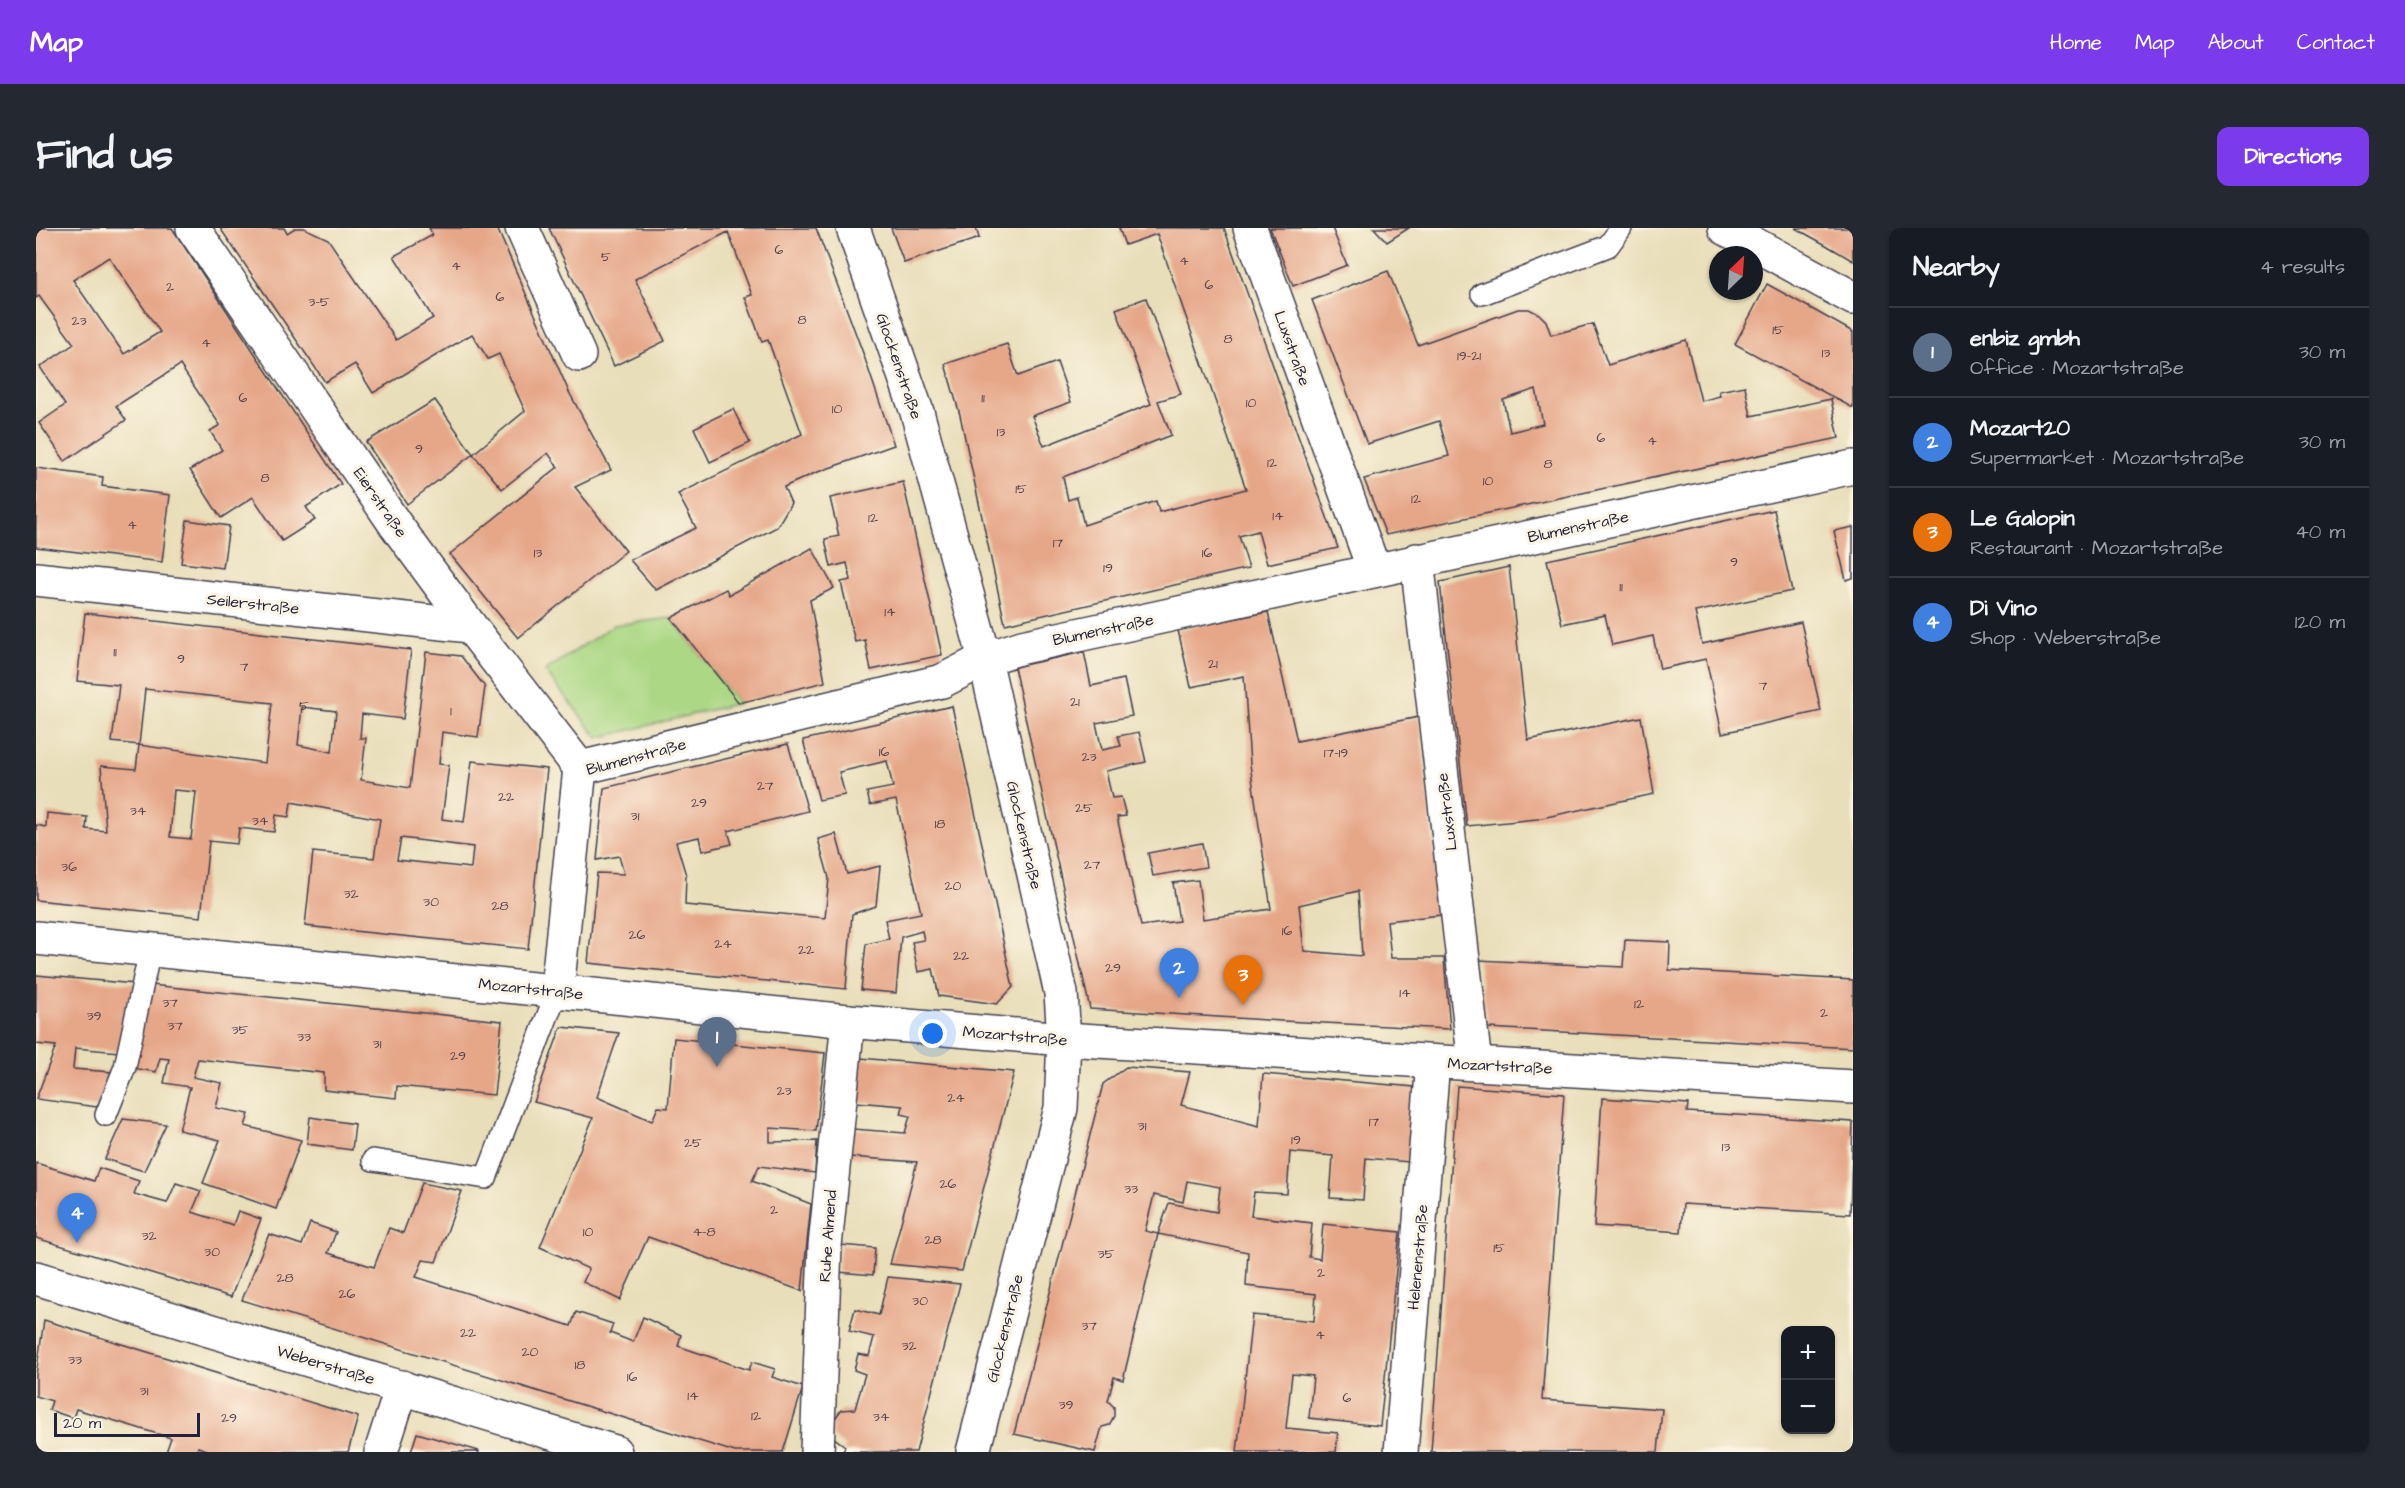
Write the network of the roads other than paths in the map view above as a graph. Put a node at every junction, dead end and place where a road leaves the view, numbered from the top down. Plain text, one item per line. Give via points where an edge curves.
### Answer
1 (193, 228) edge
2 (522, 228) edge
3 (853, 228) edge
4 (1250, 228) edge
5 (1621, 228) edge
6 (1725, 228) edge
7 (1482, 294) dead end
8 (1853, 298) edge
9 (579, 355) dead end
10 (1853, 467) edge
11 (1417, 560) junction
12 (1374, 570) junction
13 (36, 579) edge
14 (470, 626) junction
15 (985, 659) junction
16 (580, 768) junction
17 (36, 938) edge
18 (150, 950) junction
19 (556, 990) junction
20 (848, 1021) junction
21 (1064, 1040) junction
22 (1433, 1062) junction
23 (1475, 1064) junction
24 (1853, 1087) edge
25 (106, 1114) dead end
26 (373, 1160) dead end
27 (36, 1278) edge
28 (402, 1387) junction
29 (381, 1452) edge
30 (615, 1452) edge
31 (817, 1452) edge
32 (973, 1452) edge
33 (1401, 1452) edge

1 - 14 street, Eierstraße via 395,524
2 - 9 street
3 - 15 street, Glockenstraße via 917,412
4 - 12 street, Luxstraße
5 - 7 lane via 1608,246
6 - 8 street
10 - 11 street, Blumenstraße
11 - 12 street, Blumenstraße
11 - 23 street, Luxstraße
12 - 15 street, Blumenstraße via 1022,647
13 - 14 street, Seilerstraße
14 - 16 street, Eierstraße
15 - 16 street, Blumenstraße via 942,681
15 - 21 street, Glockenstraße via 1061,993
16 - 19 street, Blumenstraße
17 - 18 street, Mozartstraße
18 - 19 street, Mozartstraße
18 - 25 lane via 125,1067
19 - 20 street, Mozartstraße
19 - 26 lane via 486,1178
20 - 21 street, Mozartstraße
20 - 31 street, Ruhe Almend via 825,1246
21 - 22 street, Mozartstraße
21 - 32 street, Glockenstraße via 1061,1108
22 - 23 street, Mozartstraße
22 - 33 street, Helenenstraße
23 - 24 street, Mozartstraße
27 - 28 street, Weberstraße
28 - 29 street
28 - 30 street, Weberstraße

